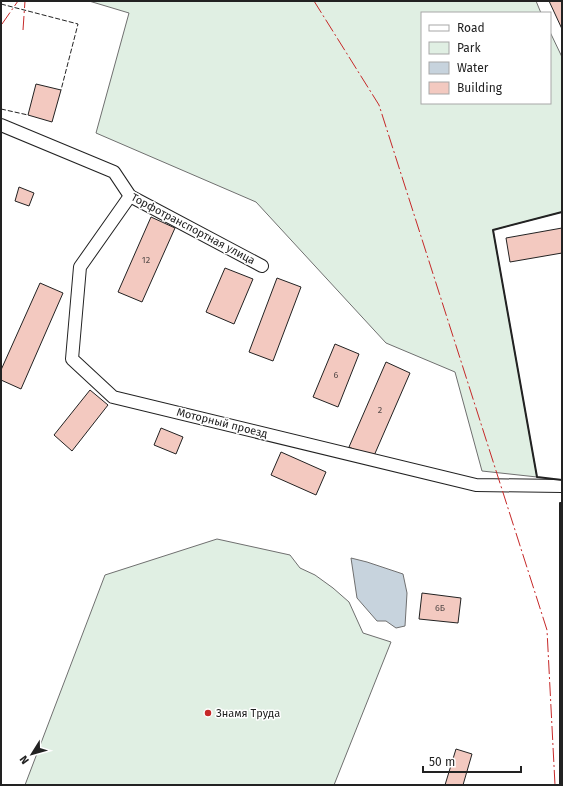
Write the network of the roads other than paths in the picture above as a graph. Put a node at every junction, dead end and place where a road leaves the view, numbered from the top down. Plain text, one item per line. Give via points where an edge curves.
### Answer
1 (1, 125) edge
2 (130, 196) junction
3 (262, 266) dead end
4 (562, 486) edge

1 - 2 street, Торфотранспортная улица via 114,172
2 - 3 street, Торфотранспортная улица
2 - 4 street, Моторный проезд via 80,267 72,359 113,397 476,485

